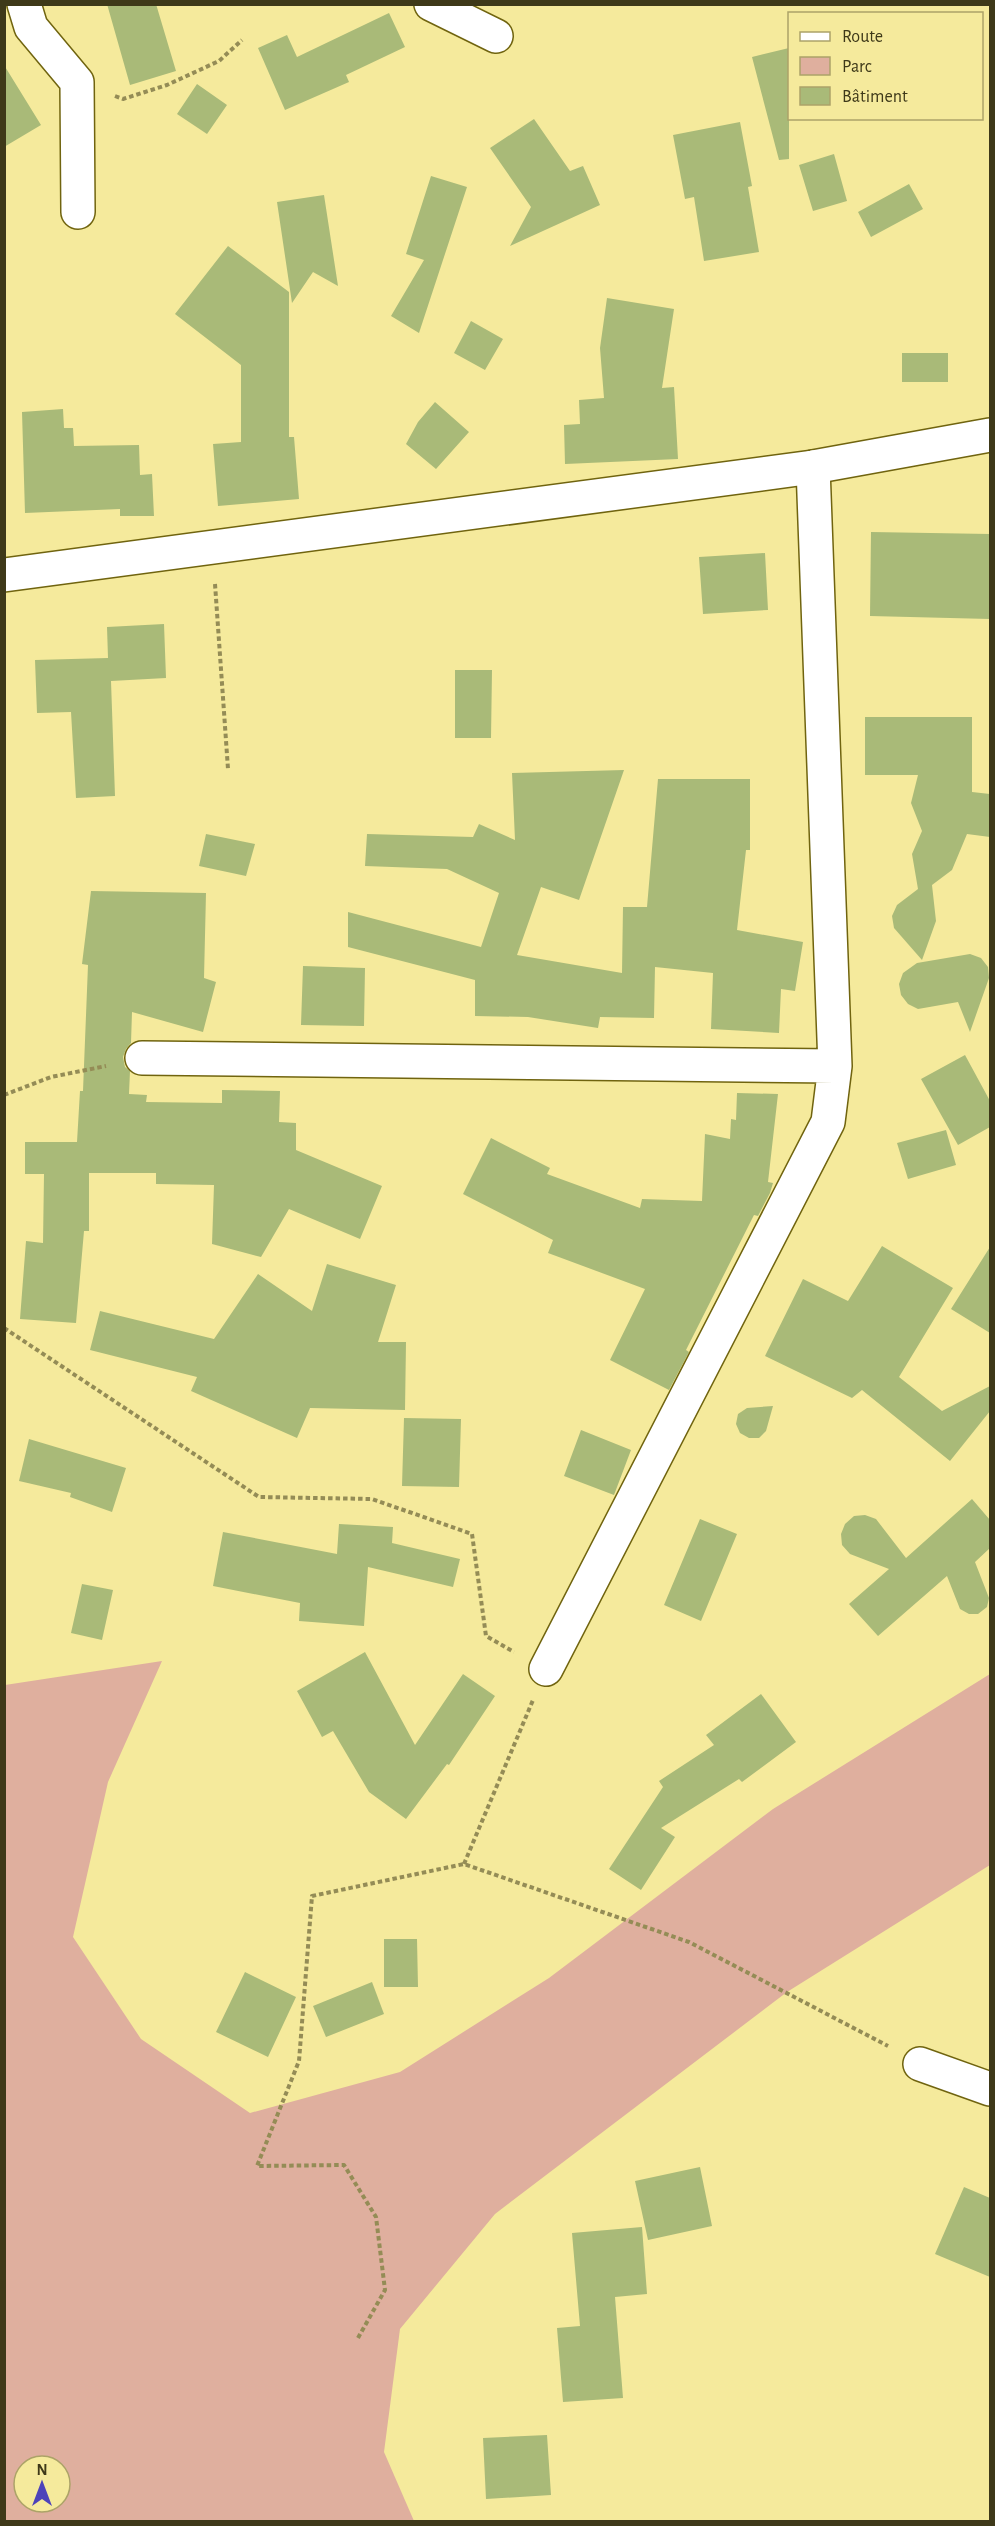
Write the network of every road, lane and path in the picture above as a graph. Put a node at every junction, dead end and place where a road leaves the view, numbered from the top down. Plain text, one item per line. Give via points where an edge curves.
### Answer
1 (24, 4) edge
2 (431, 4) edge
3 (496, 36) dead end
4 (242, 40) dead end
5 (77, 82) junction
6 (78, 212) dead end
7 (990, 435) edge
8 (813, 467) junction
9 (212, 547) junction
10 (4, 575) edge
11 (228, 770) dead end
12 (142, 1058) joint
13 (835, 1066) junction
14 (4, 1095) edge
15 (4, 1328) edge
16 (546, 1669) junction
17 (464, 1864) junction
18 (920, 2064) joint
19 (990, 2089) edge
20 (358, 2338) dead end

1 - 5 street via 32,27
2 - 3 street
4 - 5 path via 219,61 167,86 123,99
5 - 6 street
7 - 8 street
8 - 9 street
8 - 13 street
9 - 10 street
9 - 11 path
12 - 13 street
12 - 14 path via 51,1077
13 - 16 street via 828,1122
15 - 16 path via 259,1497 372,1499 472,1534 486,1636
16 - 17 path
17 - 18 path via 689,1942
17 - 20 path via 312,1896 299,2061 257,2166 344,2165 376,2217 385,2290
18 - 19 street

